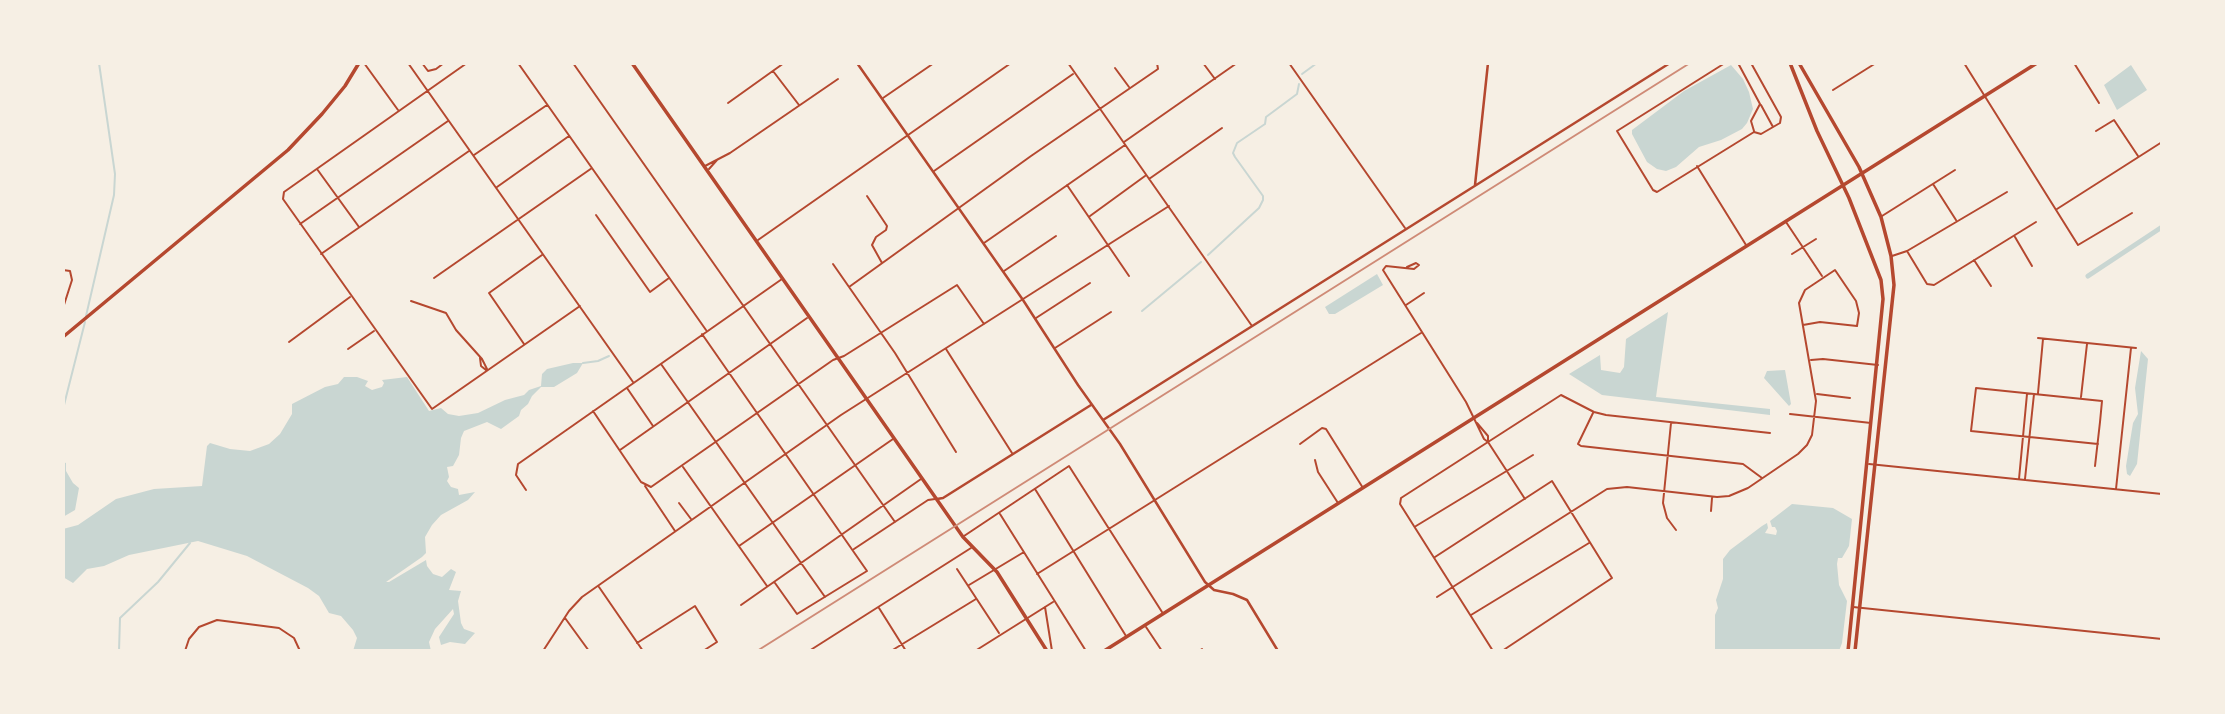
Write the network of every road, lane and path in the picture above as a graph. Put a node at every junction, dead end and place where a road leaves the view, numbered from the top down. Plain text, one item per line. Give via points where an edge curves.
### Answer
1 (362, 63) edge
2 (408, 63) edge
3 (422, 63) edge
4 (444, 63) edge
5 (467, 63) edge
6 (518, 63) edge
7 (573, 63) edge
8 (632, 63) edge
9 (784, 63) edge
10 (857, 63) edge
11 (934, 63) edge
12 (1011, 63) edge
13 (1068, 63) edge
14 (1203, 63) edge
15 (1237, 63) edge
16 (1289, 63) edge
17 (1488, 63) edge
18 (1670, 63) edge
19 (1726, 63) edge
20 (1738, 63) edge
21 (1751, 63) edge
22 (1790, 63) edge
23 (1799, 63) edge
24 (1875, 63) edge
25 (1964, 63) edge
26 (2037, 63) edge
27 (2074, 63) edge
28 (1158, 64) edge
29 (1115, 68) dead end
30 (773, 71) junction
31 (1074, 72) junction
32 (838, 79) dead end
33 (1215, 79) junction
34 (1130, 88) junction
35 (1833, 90) dead end
36 (427, 91) junction
37 (1984, 96) junction
38 (882, 99) junction
39 (729, 103) dead end
40 (2099, 103) dead end
41 (547, 104) junction
42 (1760, 104) junction
43 (800, 105) junction
44 (1099, 108) junction
45 (399, 111) junction
46 (449, 121) junction
47 (1773, 127) junction
48 (1222, 128) dead end
49 (2096, 131) dead end
50 (1754, 132) junction
51 (908, 135) junction
52 (569, 136) junction
53 (2162, 142) edge
54 (1124, 143) junction
55 (470, 151) junction
56 (474, 156) junction
57 (2138, 157) junction
58 (1698, 166) junction
59 (592, 167) junction
60 (317, 168) junction
61 (706, 168) junction
62 (1955, 170) dead end
63 (933, 172) junction
64 (1861, 173) junction
65 (1147, 175) junction
66 (1149, 179) junction
67 (1843, 184) junction
68 (1933, 184) junction
69 (1067, 185) junction
70 (1475, 186) junction
71 (496, 187) junction
72 (2007, 192) dead end
73 (867, 196) dead end
74 (338, 198) junction
75 (1169, 206) junction
76 (959, 209) junction
77 (2056, 210) junction
78 (2132, 213) dead end
79 (596, 215) dead end
80 (1089, 216) junction
81 (1881, 217) junction
82 (518, 219) junction
83 (1956, 220) junction
84 (1785, 221) junction
85 (2036, 222) dead end
86 (300, 225) junction
87 (360, 228) junction
88 (1406, 230) junction
89 (2014, 235) junction
90 (1056, 236) dead end
91 (1816, 239) dead end
92 (758, 241) junction
93 (983, 244) junction
94 (1109, 245) junction
95 (1746, 246) junction
96 (1803, 247) junction
97 (1908, 251) junction
98 (321, 254) junction
99 (543, 254) junction
100 (1792, 254) dead end
101 (1891, 256) junction
102 (1974, 260) junction
103 (833, 264) dead end
104 (882, 264) junction
105 (2032, 266) dead end
106 (1406, 267) dead end
107 (63, 270) edge
108 (1003, 272) junction
109 (1129, 276) dead end
110 (1823, 277) junction
111 (434, 278) dead end
112 (670, 278) junction
113 (783, 278) junction
114 (1090, 283) dead end
115 (1991, 286) dead end
116 (849, 288) junction
117 (1424, 293) dead end
118 (351, 296) junction
119 (1023, 300) junction
120 (411, 301) dead end
121 (64, 305) edge
122 (1405, 305) junction
123 (580, 306) junction
124 (742, 306) junction
125 (1111, 312) dead end
126 (810, 317) junction
127 (1036, 318) junction
128 (984, 324) junction
129 (1803, 325) junction
130 (1253, 327) junction
131 (375, 330) junction
132 (706, 330) junction
133 (880, 332) junction
134 (1421, 333) junction
135 (702, 334) junction
136 (63, 337) edge
137 (2038, 338) dead end
138 (2043, 339) junction
139 (289, 342) dead end
140 (2087, 343) junction
141 (770, 344) junction
142 (525, 345) junction
143 (2131, 348) junction
144 (2136, 348) dead end
145 (348, 349) dead end
146 (946, 349) junction
147 (1054, 349) junction
148 (838, 358) junction
149 (1810, 360) junction
150 (661, 363) junction
151 (1878, 365) junction
152 (1886, 365) junction
153 (488, 370) junction
154 (729, 373) junction
155 (907, 373) junction
156 (634, 382) junction
157 (798, 385) junction
158 (626, 387) junction
159 (2027, 393) junction
160 (1816, 394) junction
161 (2034, 394) junction
162 (2038, 394) junction
163 (1850, 397) dead end
164 (2081, 398) junction
165 (866, 399) junction
166 (688, 401) junction
167 (1091, 405) junction
168 (593, 411) junction
169 (1594, 412) junction
170 (757, 413) junction
171 (1790, 414) dead end
172 (1815, 416) junction
173 (1103, 421) junction
174 (1475, 421) junction
175 (1671, 422) junction
176 (1872, 423) junction
177 (827, 425) junction
178 (653, 426) junction
179 (1770, 433) dead end
180 (2023, 436) junction
181 (2029, 437) junction
182 (893, 438) junction
183 (717, 442) junction
184 (1489, 442) junction
185 (1300, 444) dead end
186 (2098, 444) junction
187 (619, 450) junction
188 (957, 452) dead end
189 (785, 454) junction
190 (1012, 454) junction
191 (1533, 455) dead end
192 (1667, 456) junction
193 (1315, 460) dead end
194 (1867, 464) junction
195 (1875, 464) junction
196 (855, 466) junction
197 (2095, 466) dead end
198 (682, 467) junction
199 (1507, 470) junction
200 (1762, 478) junction
201 (922, 479) junction
202 (2019, 479) junction
203 (2025, 480) junction
204 (745, 482) junction
205 (1605, 483) dead end
206 (647, 487) junction
207 (1364, 488) junction
208 (1035, 489) junction
209 (1607, 489) junction
210 (2116, 489) junction
211 (526, 490) dead end
212 (1663, 491) junction
213 (814, 494) junction
214 (2162, 494) edge
215 (1712, 497) junction
216 (937, 499) junction
217 (1525, 499) junction
218 (1154, 501) junction
219 (678, 503) dead end
220 (1339, 504) junction
221 (883, 506) junction
222 (710, 507) junction
223 (1711, 511) dead end
224 (1571, 512) junction
225 (999, 513) junction
226 (692, 520) junction
227 (773, 522) junction
228 (895, 522) junction
229 (1415, 527) junction
230 (1109, 529) junction
231 (1676, 530) dead end
232 (676, 532) junction
233 (842, 534) junction
234 (963, 537) junction
235 (1590, 542) junction
236 (739, 546) junction
237 (972, 548) junction
238 (853, 550) junction
239 (1024, 552) junction
240 (1073, 552) junction
241 (1434, 558) junction
242 (802, 563) junction
243 (957, 569) dead end
244 (995, 569) junction
245 (1037, 574) junction
246 (775, 583) junction
247 (598, 586) junction
248 (968, 586) junction
249 (1452, 586) junction
250 (768, 587) junction
251 (1209, 587) junction
252 (826, 597) junction
253 (1437, 597) dead end
254 (976, 599) junction
255 (1054, 601) junction
256 (741, 605) dead end
257 (1045, 606) junction
258 (878, 607) junction
259 (1852, 607) junction
260 (1860, 608) junction
261 (1164, 615) junction
262 (1471, 616) junction
263 (565, 617) junction
264 (1026, 618) junction
265 (1146, 626) junction
266 (1000, 635) junction
267 (1127, 637) junction
268 (2162, 639) edge
269 (637, 643) junction
270 (901, 644) junction
271 (185, 651) edge
272 (300, 651) edge
273 (543, 651) edge
274 (589, 651) edge
275 (643, 651) edge
276 (703, 651) edge
277 (809, 651) edge
278 (891, 651) edge
279 (906, 651) edge
280 (975, 651) edge
281 (1047, 651) edge
282 (1052, 651) edge
283 (1086, 651) edge
284 (1104, 651) edge
285 (1162, 651) edge
286 (1278, 651) edge
287 (1493, 651) edge
288 (1502, 651) edge
289 (1848, 651) edge
290 (1855, 651) edge

1 - 45 street
1 - 136 main road via 288,150
2 - 36 street
3 - 4 street via 428,71
5 - 36 street
6 - 41 street
7 - 124 street
8 - 61 main road
9 - 30 street
10 - 38 street
11 - 38 street
12 - 51 street
13 - 31 street
14 - 33 street
15 - 33 street
16 - 88 street
17 - 70 street
18 - 70 street
19 - 58 street via 1617,131 1657,192
20 - 42 street
21 - 47 street via 1781,117
22 - 67 main road
23 - 64 main road
24 - 35 street
25 - 37 street
26 - 37 main road
27 - 40 street
28 - 34 street via 1158,69
29 - 34 street
30 - 39 street
30 - 43 street
31 - 44 street
31 - 63 street
32 - 43 street
33 - 54 street
34 - 44 street
36 - 45 street
36 - 46 street
37 - 64 main road
37 - 77 street
38 - 51 street
41 - 52 street
41 - 56 street
42 - 47 street
42 - 50 street via 1752,121
43 - 61 street
44 - 54 street
44 - 76 street
45 - 60 street
46 - 55 street
46 - 74 street
47 - 50 street via 1761,134
48 - 66 street
49 - 57 street via 2114,120
50 - 58 street
51 - 63 street
51 - 92 street
52 - 59 street
52 - 71 street
53 - 57 street
54 - 65 street
54 - 69 street
55 - 56 street
55 - 87 street
56 - 71 street
57 - 77 street
58 - 95 street
59 - 82 street
59 - 112 street
60 - 74 street
60 - 86 street via 284,192 283,199
61 - 92 main road
62 - 68 street
63 - 76 street
64 - 67 main road
64 - 81 main road
65 - 66 street
65 - 80 street
66 - 75 street
67 - 84 main road
67 - 151 main road via 1881,281
68 - 81 street
68 - 83 street
69 - 80 street
69 - 93 street
70 - 88 street
71 - 82 street
72 - 83 street
73 - 104 street via 887,226 872,245
74 - 86 street
74 - 87 street
75 - 94 street
75 - 130 street
76 - 93 street
76 - 104 street
77 - 78 street via 2081,245
79 - 112 street via 650,292
80 - 94 street
81 - 101 main road
82 - 99 street
82 - 111 street
83 - 97 street
84 - 95 main road
84 - 96 street
85 - 89 street
86 - 98 street
87 - 98 street
88 - 130 street
89 - 102 street
89 - 105 street
90 - 108 street
91 - 96 street
92 - 113 main road
93 - 108 street
94 - 109 street
94 - 119 street
95 - 174 main road
96 - 100 street
96 - 110 street
97 - 101 street
97 - 102 street via 1930,286
98 - 118 street
99 - 123 street
99 - 142 street via 489,293
101 - 152 main road via 1894,285
102 - 115 street
103 - 116 street
104 - 116 street
106 - 122 street via 1383,269
107 - 121 street via 72,275
108 - 119 street
110 - 129 street via 1801,297
110 - 129 street via 1835,270 1856,301 1857,326
112 - 132 street
113 - 124 street
113 - 126 main road
114 - 127 street
116 - 133 street
117 - 122 street
118 - 131 street
118 - 139 street
119 - 127 street
119 - 128 street
120 - 153 street via 446,313
122 - 134 street
123 - 142 street
123 - 156 street
124 - 132 street
124 - 141 street
125 - 147 street
126 - 141 street
126 - 148 main road
127 - 147 street
128 - 133 street via 957,285
128 - 146 street
129 - 149 street
130 - 173 street
131 - 145 street
131 - 153 street via 432,409
132 - 135 street
133 - 148 street
133 - 155 street
134 - 174 street
134 - 218 street
135 - 150 street
135 - 154 street
137 - 138 street
138 - 140 street
138 - 162 street
140 - 143 street
140 - 164 street
141 - 154 street
141 - 157 street
142 - 153 street
143 - 144 street
143 - 210 street
146 - 155 street
146 - 190 street
147 - 167 street
148 - 157 street
148 - 165 main road
149 - 151 street
149 - 160 street
150 - 156 street
150 - 166 street
151 - 152 main road
151 - 176 main road
152 - 195 main road
154 - 166 street
154 - 170 street
155 - 165 street
155 - 188 street
156 - 158 street
157 - 170 street
157 - 177 street
158 - 168 street
158 - 178 street
159 - 161 street
159 - 180 street
159 - 180 street via 1976,388 1971,431
160 - 163 street
160 - 172 street
161 - 162 street
161 - 181 street
162 - 164 street
164 - 186 street via 2102,401
165 - 177 street
165 - 182 main road
166 - 178 street
166 - 183 street
167 - 173 street
167 - 190 street
168 - 187 street
168 - 211 street via 518,464 516,475
169 - 175 street
169 - 184 street via 1561,395
169 - 192 street via 1578,444
170 - 183 street
170 - 189 street
171 - 172 street
172 - 176 street
172 - 200 street via 1807,445
173 - 218 street
174 - 184 street
174 - 207 main road
175 - 179 street
175 - 192 street
176 - 194 main road
177 - 189 street
177 - 196 street
178 - 187 street
180 - 181 street
180 - 202 street
181 - 186 street
181 - 203 street
182 - 196 street
182 - 201 main road
183 - 198 street
183 - 204 street
184 - 199 street
184 - 229 street via 1400,499
185 - 207 street via 1326,429
186 - 197 street
187 - 206 street
189 - 204 street
189 - 213 street
190 - 216 street
191 - 199 street
192 - 200 street via 1743,464
192 - 212 street
193 - 220 street
194 - 195 street
194 - 259 main road
195 - 202 street
195 - 260 main road
196 - 213 street
196 - 221 street
198 - 206 street
198 - 222 street
199 - 217 street
199 - 229 street
200 - 215 street via 1729,496
201 - 216 main road
201 - 221 street
202 - 203 street
203 - 210 street
204 - 222 street
204 - 227 street
205 - 209 street
206 - 232 street
207 - 220 main road
208 - 225 street
208 - 230 street via 1069,466
208 - 240 street
209 - 212 street
209 - 224 street
210 - 214 street
212 - 215 street
212 - 231 street via 1667,518
213 - 227 street
213 - 233 street
215 - 223 street
216 - 228 street
216 - 234 main road
217 - 224 street via 1552,481
217 - 241 street
218 - 230 street
218 - 251 street
219 - 226 street
220 - 251 main road
221 - 228 street
221 - 233 street
222 - 226 street
222 - 236 street
224 - 235 street
224 - 249 street
225 - 234 street
225 - 239 street
226 - 232 street
227 - 236 street
227 - 242 street
228 - 238 street
229 - 241 street
230 - 240 street
230 - 261 street
232 - 247 street
233 - 238 street
233 - 242 street
234 - 237 main road
235 - 262 street
235 - 288 street via 1612,578
236 - 250 street
237 - 244 main road
237 - 258 street
238 - 252 street via 867,570
239 - 244 street
239 - 245 street
240 - 245 street
240 - 267 street
241 - 249 street
242 - 246 street
242 - 252 street
243 - 248 street
244 - 248 street
244 - 264 main road
245 - 255 street
246 - 250 street
246 - 252 street via 797,614
247 - 263 street
247 - 269 street
248 - 254 street
249 - 253 street
249 - 262 street
250 - 256 street
251 - 261 main road
251 - 286 street via 1247,600
254 - 266 street
254 - 270 street
255 - 257 street
255 - 283 street
257 - 264 street
257 - 282 street
258 - 270 street
258 - 277 street
259 - 260 street
259 - 289 main road
260 - 268 street
260 - 290 main road
261 - 265 main road
262 - 287 street
263 - 273 street
263 - 274 street
264 - 266 street
264 - 281 main road
265 - 267 main road
265 - 285 street
266 - 280 street
267 - 284 main road
269 - 275 street
269 - 276 street via 695,607 717,642
270 - 278 street
270 - 279 street
271 - 272 street via 195,630 217,620 279,628 294,638

